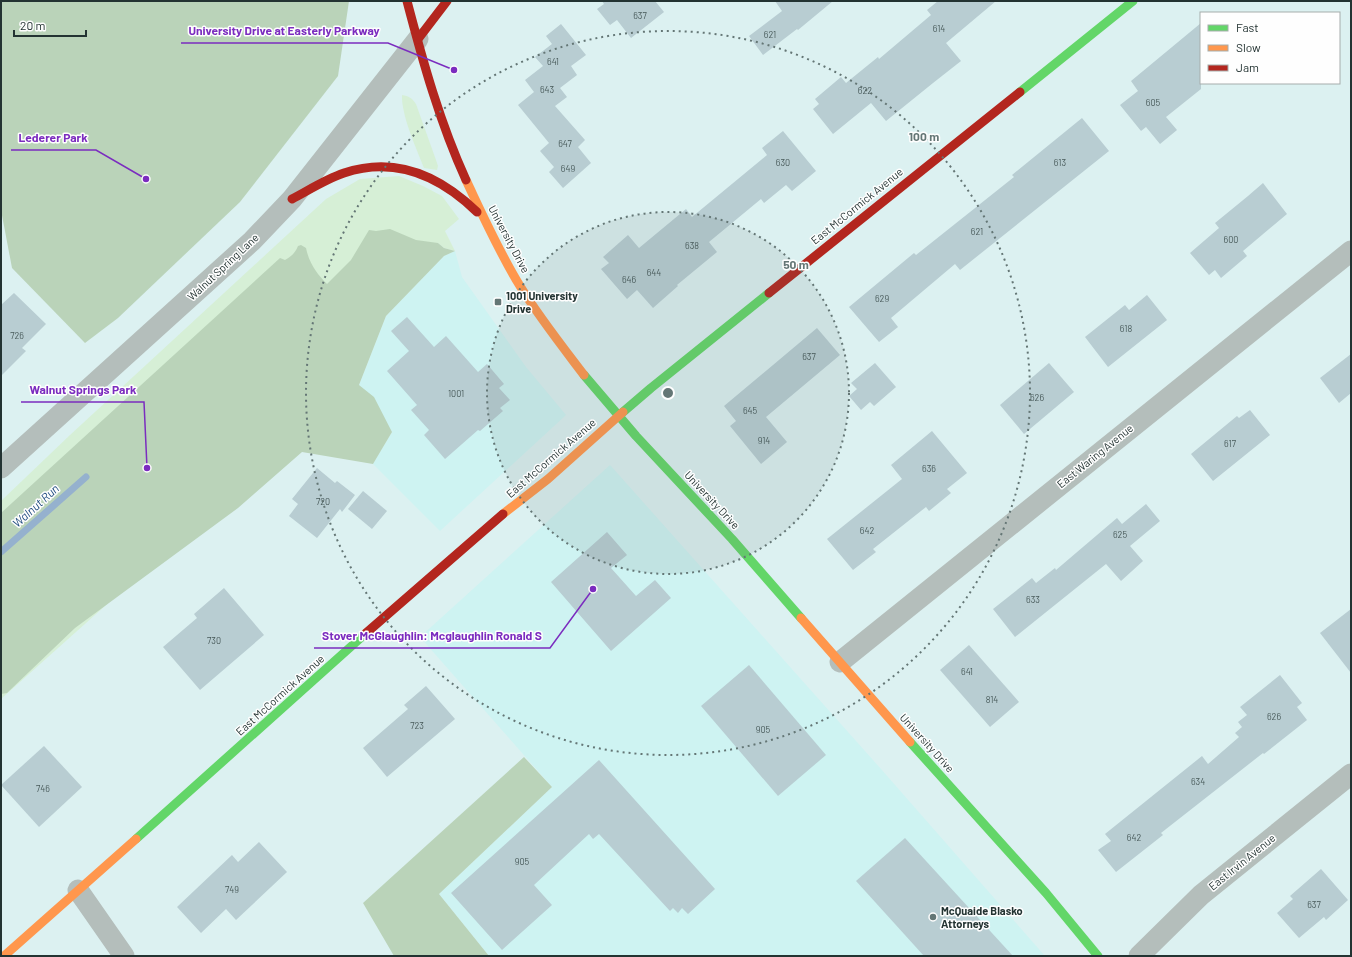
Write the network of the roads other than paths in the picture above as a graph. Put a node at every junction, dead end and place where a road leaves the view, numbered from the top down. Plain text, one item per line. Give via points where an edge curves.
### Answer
1 (407, 1) edge
2 (447, 1) edge
3 (1133, 1) edge
4 (418, 39) junction
5 (292, 199) junction
6 (482, 215) junction
7 (1351, 251) edge
8 (618, 416) junction
9 (1, 468) edge
10 (840, 662) junction
11 (1351, 774) edge
12 (78, 890) junction
13 (4, 956) edge
14 (124, 956) edge
15 (1098, 956) edge
16 (1139, 956) edge

1 - 4 street, University Drive
2 - 4 street
3 - 8 street, East McCormick Avenue
4 - 5 street, Walnut Spring Lane
4 - 6 street, University Drive via 426,71 450,140
5 - 6 street via 345,172 365,167 390,167 411,171 438,182
5 - 9 street, Walnut Spring Lane via 252,241
6 - 8 street, University Drive via 520,286 554,336
7 - 10 street, East Waring Avenue
8 - 10 street, University Drive via 732,539
8 - 12 street, East McCormick Avenue via 548,479 416,589
10 - 15 street, University Drive via 1046,893
11 - 16 street, East Irvin Avenue via 1201,895
12 - 13 street, East McCormick Avenue
12 - 14 street

